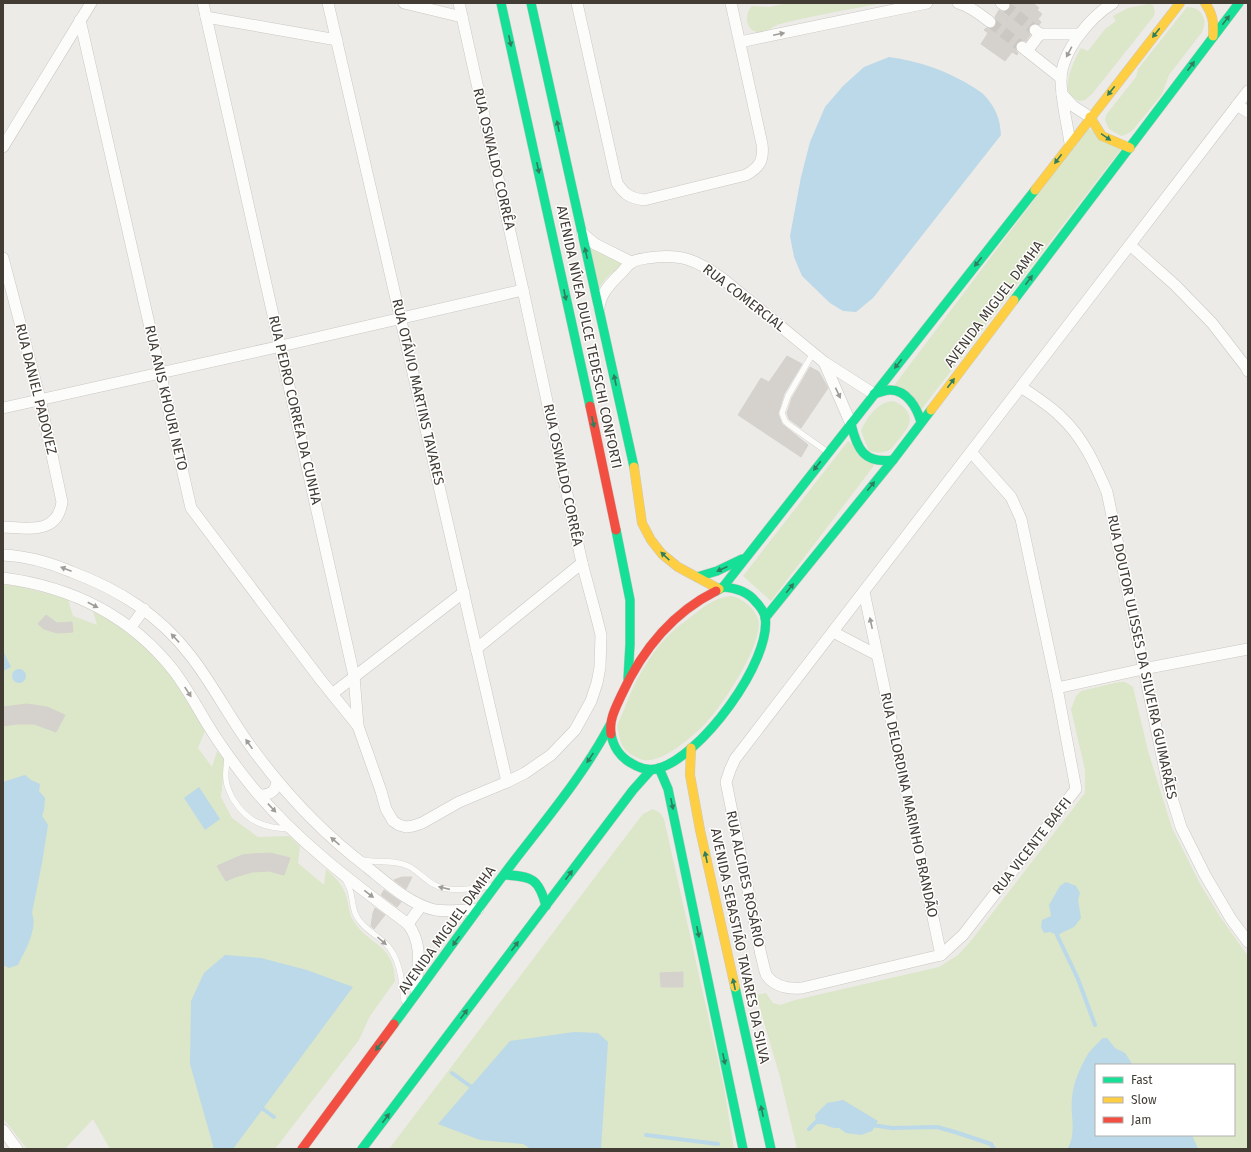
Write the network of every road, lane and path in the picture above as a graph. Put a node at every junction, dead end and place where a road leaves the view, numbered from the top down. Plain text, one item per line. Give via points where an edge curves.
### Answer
1 (91, 3) edge
2 (203, 3) edge
3 (328, 3) edge
4 (404, 3) edge
5 (459, 3) edge
6 (501, 3) edge
7 (531, 3) edge
8 (577, 3) edge
9 (731, 3) edge
10 (927, 3) edge
11 (958, 3) edge
12 (1113, 3) edge
13 (1180, 3) edge
14 (1205, 3) edge
15 (1239, 3) edge
16 (1100, 6) edge
17 (206, 16) junction
18 (462, 17) junction
19 (80, 20) junction
20 (990, 22) tunnel mouth
21 (1080, 34) junction
22 (1213, 36) junction
23 (336, 40) junction
24 (740, 42) junction
25 (1061, 78) junction
26 (1248, 91) edge
27 (1062, 94) junction
28 (1237, 105) junction
29 (1248, 112) edge
30 (1090, 117) junction
31 (1070, 143) junction
32 (3, 147) edge
33 (1130, 148) junction
34 (581, 233) junction
35 (1130, 245) junction
36 (3, 258) edge
37 (632, 262) junction
38 (523, 290) junction
39 (599, 307) junction
40 (401, 317) junction
41 (281, 346) junction
42 (813, 353) junction
43 (824, 362) junction
44 (1248, 371) edge
45 (160, 372) junction
46 (1021, 387) junction
47 (874, 394) junction
48 (40, 399) junction
49 (3, 408) edge
50 (921, 422) junction
51 (851, 424) junction
52 (971, 452) junction
53 (828, 453) junction
54 (892, 460) junction
55 (3, 527) edge
56 (3, 554) edge
57 (745, 558) junction
58 (582, 563) junction
59 (698, 577) junction
60 (3, 578) edge
61 (721, 588) junction
62 (464, 592) junction
63 (864, 592) junction
64 (144, 609) junction
65 (766, 618) junction
66 (131, 628) junction
67 (833, 632) junction
68 (476, 649) junction
69 (1248, 649) edge
70 (877, 654) junction
71 (1143, 669) junction
72 (354, 676) junction
73 (628, 679) junction
74 (1057, 688) junction
75 (332, 694) junction
76 (610, 725) junction
77 (358, 726) junction
78 (691, 748) junction
79 (228, 755) junction
80 (654, 769) junction
81 (277, 781) junction
82 (508, 782) junction
83 (259, 795) junction
84 (389, 816) joint
85 (293, 830) junction
86 (355, 858) junction
87 (342, 873) junction
88 (505, 875) junction
89 (497, 885) junction
90 (421, 906) junction
91 (546, 906) junction
92 (478, 909) junction
93 (408, 924) junction
94 (1248, 942) edge
95 (941, 955) junction
96 (416, 996) junction
97 (406, 1010) junction
98 (3, 1130) edge
99 (17, 1149) edge
100 (302, 1149) edge
101 (362, 1149) edge
102 (744, 1149) edge
103 (771, 1149) edge

1 - 19 street
2 - 17 street, RUA PEDRO CORREA DA CUNHA
3 - 23 street, RUA OTÁVIO MARTINS TAVARES
4 - 18 street
5 - 18 street, RUA OSWALDO CORRÊA
6 -> 73 main road, AVENIDA NÍVEA DULCE TEDESCHI CONFORTI via 630,600
34 -> 7 main road, AVENIDA NÍVEA DULCE TEDESCHI CONFORTI
8 - 24 street via 617,184 632,198 644,200 746,175 754,171 760,163 763,155 762,144
9 - 24 street
24 -> 10 street
11 - 20 street via 964,4
12 - 16 street
13 -> 30 main road
14 - 22 main road via 1211,10 1214,22
22 -> 15 main road, AVENIDA MIGUEL DAMHA
16 - 21 street
17 - 23 street
17 - 41 street, RUA PEDRO CORREA DA CUNHA
18 - 38 street, RUA OSWALDO CORRÊA
19 - 32 street
19 - 45 street, RUA ANIS KHOURI NETO
21 -> 25 street via 1067,56
21 - 25 street via 1038,32 1025,49
33 -> 22 main road, AVENIDA MIGUEL DAMHA
23 - 40 street, RUA OTÁVIO MARTINS TAVARES
25 - 27 street
26 - 28 street
27 - 30 street via 1073,106
27 - 31 street
28 - 29 street
28 - 35 street
30 - 31 main road
30 -> 33 main road via 1102,136
31 -> 47 main road
50 -> 33 main road, AVENIDA MIGUEL DAMHA
34 - 37 street via 595,244
39 -> 34 main road, AVENIDA NÍVEA DULCE TEDESCHI CONFORTI
35 - 44 street via 1176,285 1212,322
35 - 46 street
36 - 48 street, RUA DANIEL PADOVEZ
37 - 39 street via 606,290 600,299
37 - 42 street, RUA COMERCIAL via 667,256 693,260 706,267
38 - 40 street
38 - 58 street, RUA OSWALDO CORRÊA
59 -> 39 main road, AVENIDA NÍVEA DULCE TEDESCHI CONFORTI via 678,567 662,554 642,523 636,475
40 - 41 street
40 - 62 street, RUA OTÁVIO MARTINS TAVARES
41 - 45 street
41 - 72 street, RUA PEDRO CORREA DA CUNHA
42 - 43 street, RUA COMERCIAL
42 - 53 lane via 788,396 782,413 788,424
43 - 47 street, RUA COMERCIAL
43 -> 51 street, RUA COMERCIAL
45 - 48 street
45 - 75 street, RUA ANIS KHOURI NETO via 191,508
46 - 52 street
46 - 71 street, RUA DOUTOR ULISSES DA SILVEIRA GUIMARÃES via 1060,416 1081,440 1107,492
47 - 50 main road via 890,390 902,394 913,403
47 - 51 main road
48 - 49 street
48 - 55 street, RUA DANIEL PADOVEZ via 62,502 60,512 55,520 34,528
50 - 54 main road, AVENIDA MIGUEL DAMHA
51 - 53 main road
51 - 54 main road via 855,443 864,455 881,461
52 - 63 street
52 - 74 street, RUA VICENTE BAFFI via 1011,497 1021,519
53 -> 57 main road
65 -> 54 main road, AVENIDA MIGUEL DAMHA
64 -> 56 street via 95,580 61,567
57 -> 59 main road
57 - 61 main road
58 - 68 street
58 - 82 street, RUA OSWALDO CORRÊA via 601,635 600,667 591,701 575,730 551,755
59 - 61 main road, AVENIDA NÍVEA DULCE TEDESCHI CONFORTI
60 -> 66 street via 51,587 75,596 111,614
61 - 65 main road, AVENIDA NÍVEA DULCE TEDESCHI CONFORTI via 732,587 755,599
61 - 73 main road via 689,607 667,626
62 - 68 street, RUA OTÁVIO MARTINS TAVARES
62 - 72 street
63 - 67 street
70 -> 63 street, RUA DELORDINA MARINHO BRANDÃO
64 - 66 street
81 -> 64 street via 248,743 190,655 176,638
65 - 78 main road via 765,636 760,652 746,681 731,705
66 -> 79 street via 174,671
67 - 70 street
67 - 95 street, RUA ALCIDES ROSÁRIO via 735,760 726,782 767,976 776,984 789,989 802,988
68 - 82 street, RUA OTÁVIO MARTINS TAVARES
69 - 71 street
70 - 95 street, RUA DELORDINA MARINHO BRANDÃO
71 - 74 street
71 - 94 street, RUA DOUTOR ULISSES DA SILVEIRA GUIMARÃES via 1168,785 1181,827 1205,875
72 - 75 street
72 - 77 street, RUA PEDRO CORREA DA CUNHA
73 - 76 main road, AVENIDA MIGUEL DAMHA
74 - 95 street, RUA VICENTE BAFFI via 1076,788 963,934
75 - 77 street, RUA ANIS KHOURI NETO
76 - 80 main road via 611,739 624,759 634,766
76 -> 88 main road, AVENIDA MIGUEL DAMHA via 566,793
77 - 84 street, RUA PEDRO CORREA DA CUNHA
78 - 80 main road via 677,760
103 -> 78 main road, AVENIDA SEBASTIÃO TAVARES DA SILVA via 700,830 690,775
79 - 83 street
79 - 85 lane via 226,779 230,793 239,808 250,819 263,825
91 -> 80 main road via 633,790
80 -> 102 main road via 668,789
81 - 83 street via 274,791
86 -> 81 street via 324,832
82 - 84 street, RUA OSWALDO CORRÊA via 465,799 413,826 399,825
83 -> 85 street
85 - 87 street
86 - 87 street
89 -> 86 lane via 465,889 441,888 408,866 395,862 370,862
86 - 90 street via 398,892
87 -> 93 street
87 -> 97 lane via 350,890 357,917 363,926 392,951 397,962
88 - 89 main road, AVENIDA MIGUEL DAMHA
88 - 91 main road via 523,876 538,884
89 - 92 main road, AVENIDA MIGUEL DAMHA
90 - 92 street via 449,911
90 - 93 street
101 -> 91 main road
92 -> 96 main road, AVENIDA MIGUEL DAMHA
93 - 96 street via 415,936 418,952
96 - 97 main road, AVENIDA MIGUEL DAMHA
97 -> 100 main road, AVENIDA MIGUEL DAMHA
98 - 99 street

